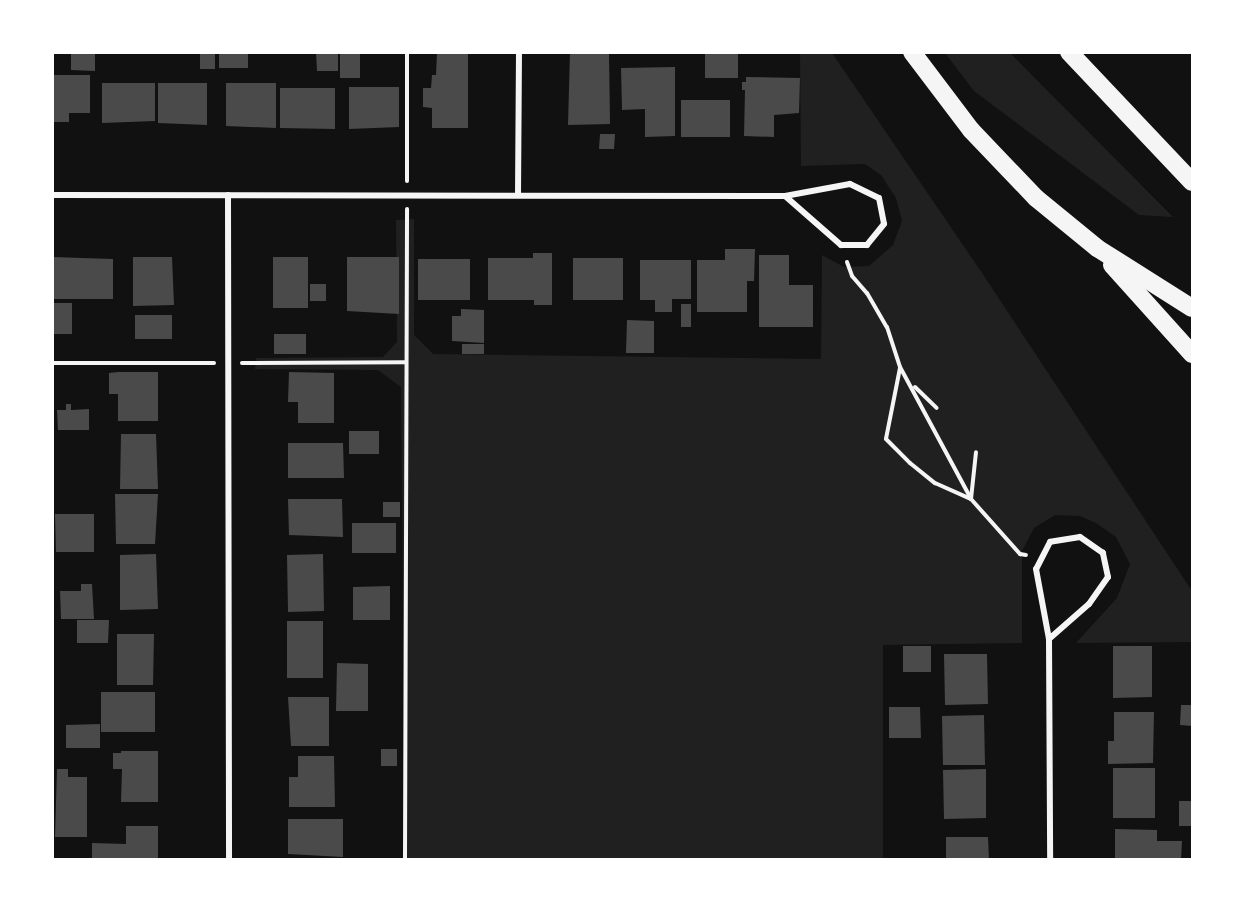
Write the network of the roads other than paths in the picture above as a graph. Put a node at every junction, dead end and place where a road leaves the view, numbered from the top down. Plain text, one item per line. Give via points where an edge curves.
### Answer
1 (519, 52) edge
2 (912, 52) edge
3 (1070, 52) edge
4 (1192, 182) edge
5 (52, 195) edge
6 (228, 195) junction
7 (518, 195) junction
8 (785, 196) junction
9 (1097, 248) junction
10 (1192, 308) edge
11 (1192, 354) edge
12 (1050, 639) junction
13 (229, 860) edge
14 (1050, 860) edge

1 - 7 street
2 - 9 highway via 979,138 1036,198
3 - 4 highway
5 - 6 street
6 - 7 street
6 - 13 street
7 - 8 street
8 - 8 street via 850,184 879,198 884,224 867,245 841,245
9 - 10 highway
9 - 11 highway
12 - 12 street via 1089,604 1108,577 1104,553 1080,537 1050,542 1036,568
12 - 14 street

